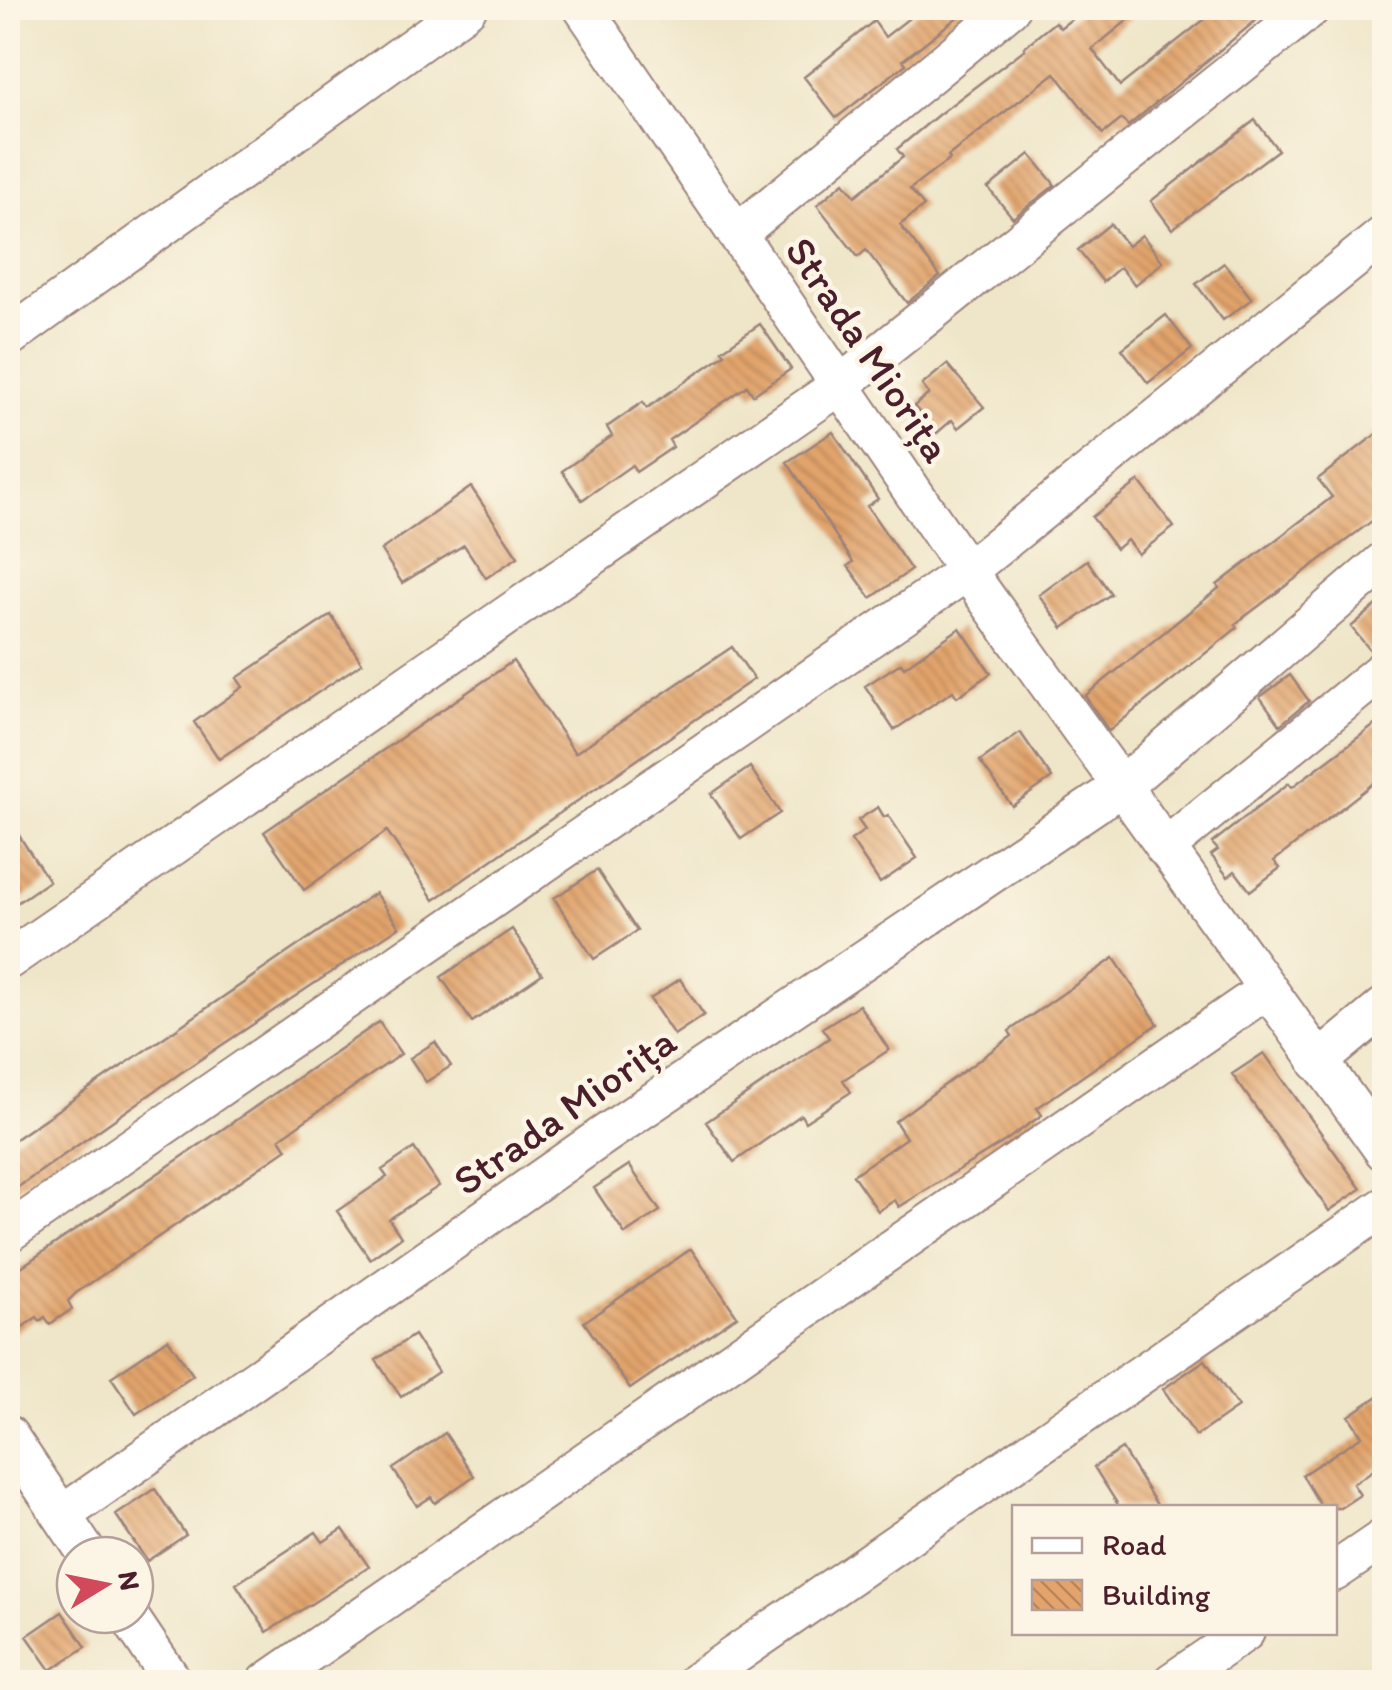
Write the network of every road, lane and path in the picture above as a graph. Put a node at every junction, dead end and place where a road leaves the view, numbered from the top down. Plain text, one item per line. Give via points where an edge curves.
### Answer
1 (467, 8) edge
2 (583, 8) edge
3 (1010, 8) edge
4 (1310, 8) edge
5 (737, 234) junction
6 (1384, 235) edge
7 (8, 338) edge
8 (839, 386) junction
9 (1384, 562) edge
10 (967, 571) junction
11 (1384, 669) edge
12 (1122, 786) junction
13 (1165, 848) junction
14 (8, 960) edge
15 (1266, 990) junction
16 (1384, 1007) edge
17 (1318, 1062) junction
18 (1384, 1150) edge
19 (1384, 1206) edge
20 (8, 1234) edge
21 (8, 1436) edge
22 (62, 1515) junction
23 (75, 1535) edge
24 (1384, 1538) edge
25 (1337, 1570) edge
26 (141, 1635) edge
27 (1241, 1635) edge
28 (172, 1682) edge
29 (268, 1682) edge
30 (696, 1682) edge
31 (1172, 1682) edge

1 - 7 street
2 - 5 street, Strada Miorița
3 - 5 street
4 - 8 street
5 - 8 street, Strada Miorița
6 - 10 street
8 - 10 street, Strada Miorița
8 - 14 street
9 - 12 street, Strada Miorița
10 - 12 street, Strada Miorița
10 - 20 street
11 - 13 street
12 - 13 street, Strada Miorița
12 - 22 street, Strada Miorița via 588,1146
13 - 15 street, Strada Miorița
15 - 17 street, Strada Miorița
15 - 29 street
16 - 17 street
17 - 18 street, Strada Miorița
19 - 30 street
21 - 22 street
22 - 23 street
24 - 25 street
26 - 28 street
27 - 31 street

